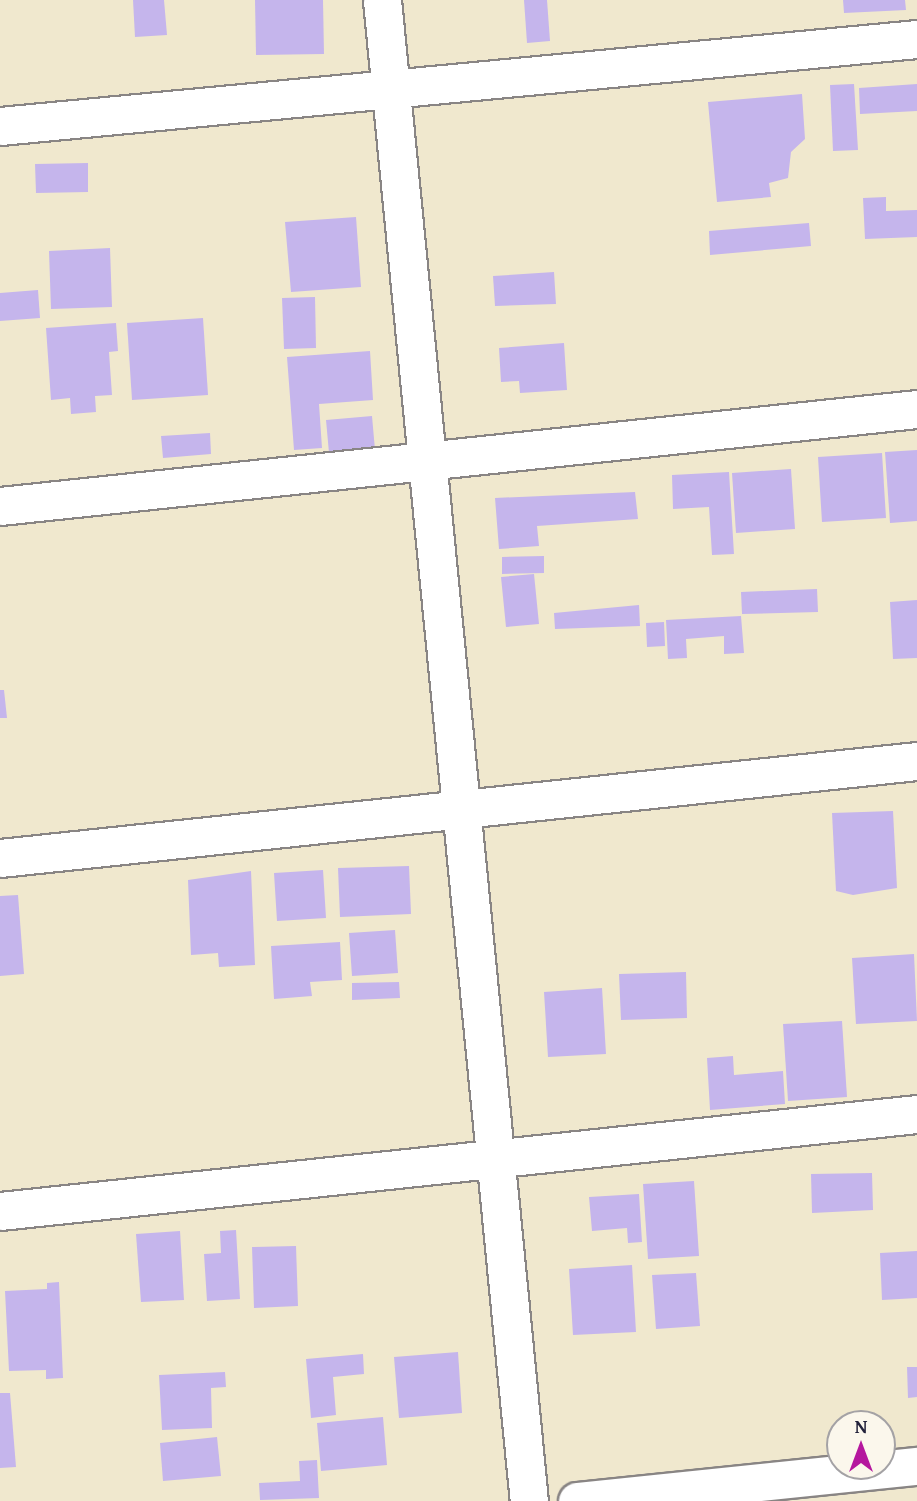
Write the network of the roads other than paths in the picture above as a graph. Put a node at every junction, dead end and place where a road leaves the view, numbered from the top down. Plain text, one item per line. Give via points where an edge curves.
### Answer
1 (382, 0) edge
2 (917, 39) edge
3 (391, 89) junction
4 (0, 126) edge
5 (917, 409) edge
6 (427, 461) junction
7 (0, 506) edge
8 (917, 761) edge
9 (461, 809) junction
10 (0, 858) edge
11 (917, 1114) edge
12 (496, 1158) junction
13 (0, 1211) edge
14 (917, 1466) edge
15 (529, 1501) edge
16 (577, 1501) edge

1 - 3 street
2 - 3 street
3 - 4 street
3 - 6 street
5 - 6 street
6 - 7 street
6 - 9 street
8 - 9 street
9 - 10 street
9 - 12 street
11 - 12 street
12 - 13 street
12 - 15 street
14 - 16 street

